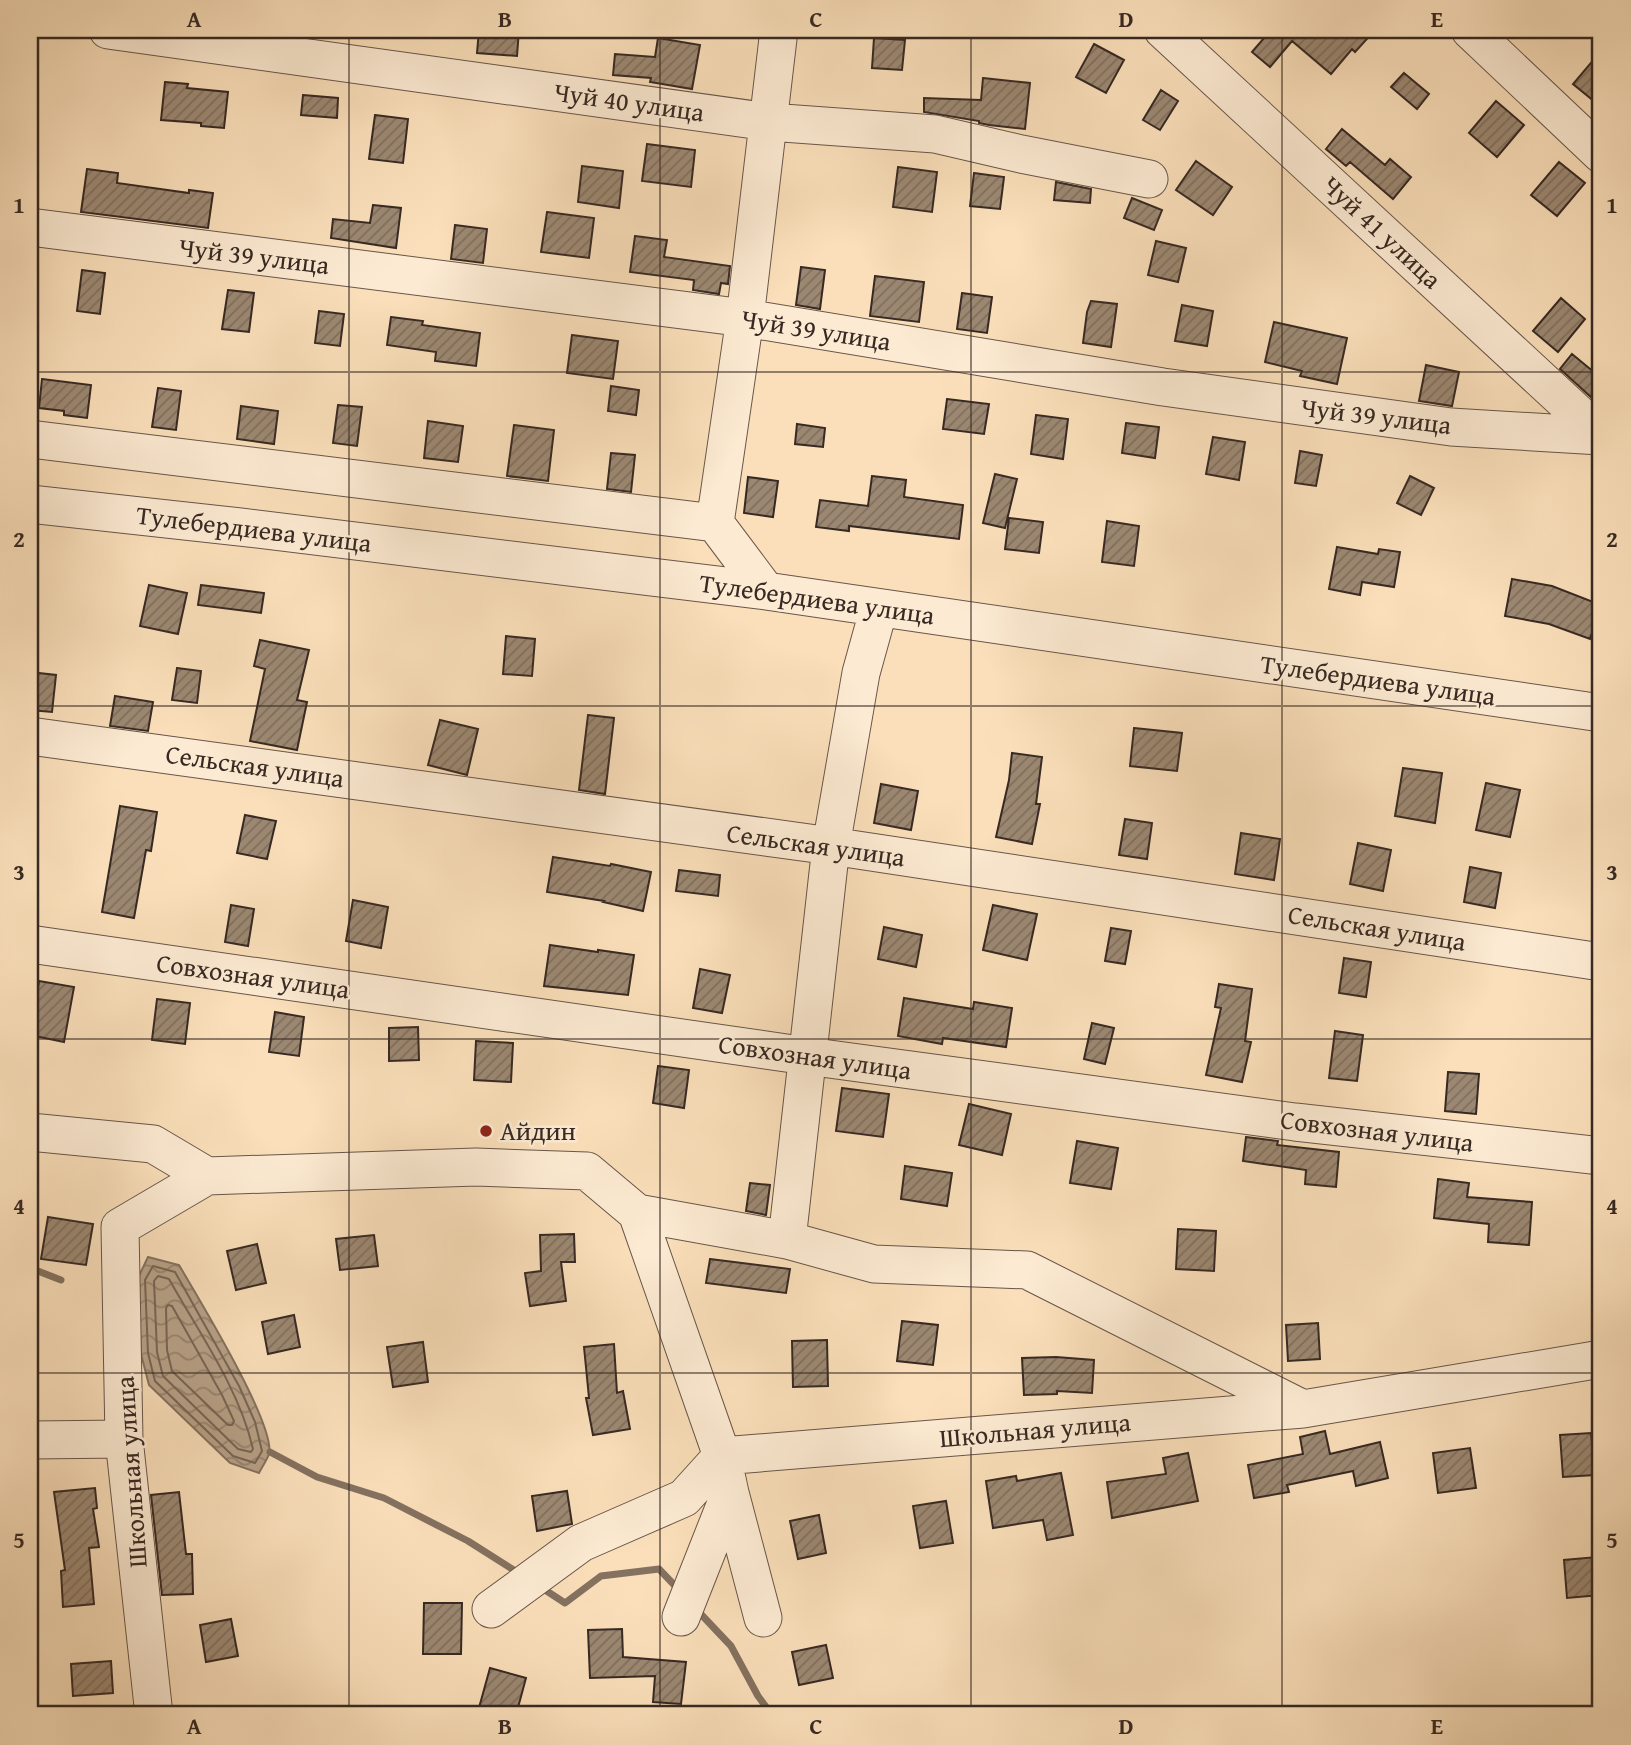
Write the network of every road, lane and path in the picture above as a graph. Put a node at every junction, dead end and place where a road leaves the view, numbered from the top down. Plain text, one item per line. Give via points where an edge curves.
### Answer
1 (108, 30) edge
2 (779, 30) edge
3 (1163, 30) edge
4 (1470, 30) edge
5 (769, 122) junction
6 (1601, 154) edge
7 (1149, 179) dead end
8 (30, 227) edge
9 (745, 318) junction
10 (1601, 435) edge
11 (30, 439) edge
12 (30, 504) edge
13 (715, 523) junction
14 (766, 591) junction
15 (879, 607) junction
16 (1601, 713) edge
17 (30, 736) edge
18 (831, 846) junction
19 (30, 944) edge
20 (1601, 962) edge
21 (807, 1056) junction
22 (30, 1132) edge
23 (1601, 1156) edge
24 (207, 1176) junction
25 (637, 1213) junction
26 (786, 1240) junction
27 (1601, 1359) edge
28 (1303, 1409) junction
29 (124, 1439) junction
30 (30, 1440) edge
31 (722, 1456) junction
32 (730, 1493) junction
33 (491, 1609) dead end
34 (681, 1617) dead end
35 (763, 1618) dead end
36 (153, 1715) edge

1 - 5 street, Чуй 40 улица
2 - 5 street
3 - 10 street, Чуй 41 улица
4 - 6 street
5 - 7 street, Чуй 40 улица via 935,134
5 - 9 street
8 - 9 street, Чуй 39 улица
9 - 10 street, Чуй 39 улица via 1177,389 1451,427
9 - 13 street
11 - 13 street
12 - 14 street, Тулебердиева улица
13 - 14 street
14 - 15 street, Тулебердиева улица
15 - 16 street, Тулебердиева улица
15 - 18 street via 861,673
17 - 18 street, Сельская улица
18 - 20 street, Сельская улица
18 - 21 street
19 - 21 street, Совхозная улица
21 - 23 street, Совхозная улица via 1295,1122
21 - 26 street
22 - 24 street via 153,1144
24 - 25 street via 476,1167 587,1171
24 - 29 street, Школьная улица via 120,1227
25 - 26 street
25 - 31 street
26 - 28 street via 874,1264 1027,1270
27 - 28 street, Школьная улица
28 - 31 street, Школьная улица
29 - 30 street
29 - 36 street, Школьная улица
31 - 32 street
31 - 33 street via 684,1498 581,1543
32 - 34 street
32 - 35 street

